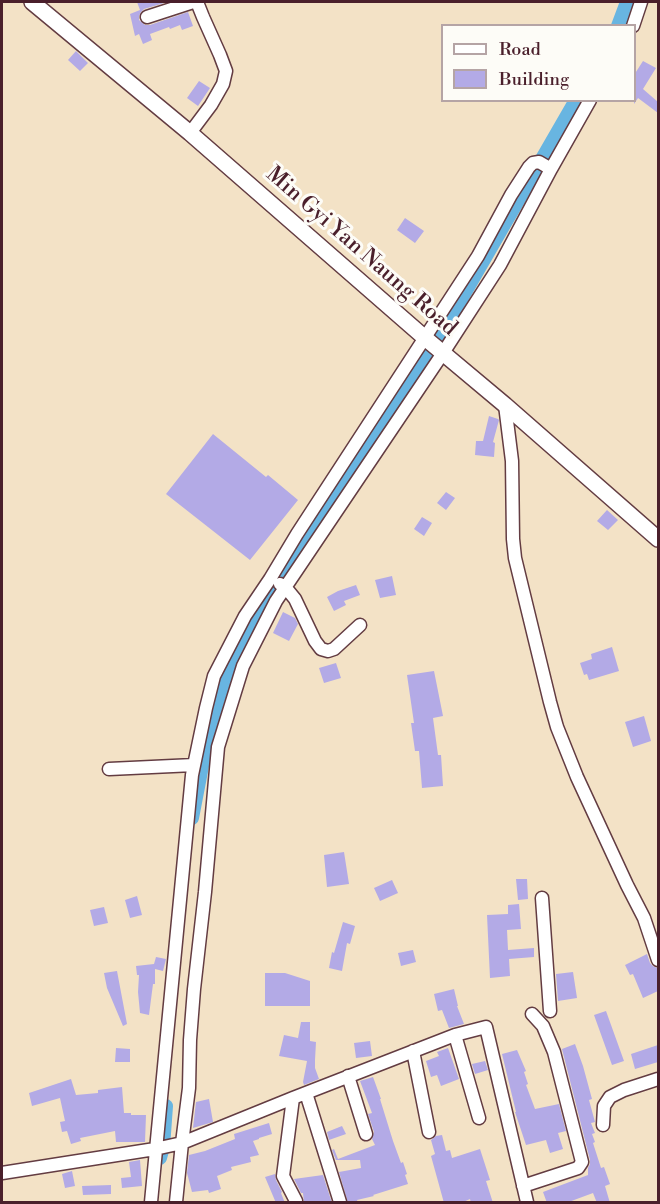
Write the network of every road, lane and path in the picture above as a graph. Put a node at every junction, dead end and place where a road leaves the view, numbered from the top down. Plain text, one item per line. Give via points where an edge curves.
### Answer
1 (32, 2) edge
2 (195, 2) edge
3 (641, 2) edge
4 (147, 17) dead end
5 (634, 24) edge
6 (589, 102) edge
7 (190, 133) junction
8 (546, 166) junction
9 (434, 345) junction
10 (505, 405) junction
11 (658, 539) edge
12 (278, 583) junction
13 (360, 625) dead end
14 (194, 765) junction
15 (108, 769) dead end
16 (542, 898) dead end
17 (658, 960) edge
18 (550, 1011) dead end
19 (532, 1014) dead end
20 (455, 1035) junction
21 (412, 1051) junction
22 (348, 1076) junction
23 (658, 1079) edge
24 (306, 1093) junction
25 (293, 1098) junction
26 (479, 1118) dead end
27 (603, 1125) dead end
28 (429, 1132) dead end
29 (366, 1134) dead end
30 (182, 1143) junction
31 (155, 1149) junction
32 (2, 1173) edge
33 (523, 1186) junction
34 (296, 1201) edge
35 (151, 1203) edge
36 (176, 1203) edge
37 (340, 1203) edge
38 (527, 1203) edge

1 - 7 street, Min Gyi Yan Naung Road
2 - 4 street
2 - 7 street via 226,71 211,105
3 - 5 street
6 - 8 street
7 - 9 street, Min Gyi Yan Naung Road
8 - 9 street via 501,265
8 - 9 street via 533,163 511,195
9 - 10 street, Min Gyi Yan Naung Road
9 - 12 street
9 - 12 street via 297,534
10 - 11 street, Min Gyi Yan Naung Road
10 - 17 street via 512,461 515,558 550,702 577,777 644,918
12 - 13 street via 295,599 321,649 334,649
12 - 14 street via 245,616 214,676
12 - 30 street via 276,601 243,666 218,747
14 - 15 street
14 - 31 street
16 - 18 street
19 - 33 street via 543,1026 554,1052 582,1162 578,1168
20 - 21 street
20 - 26 street
20 - 33 street via 486,1027
21 - 22 street
21 - 28 street
22 - 24 street
22 - 29 street
23 - 27 street via 610,1097 604,1106
24 - 25 street
24 - 37 street
25 - 30 street
25 - 34 street via 283,1176
30 - 31 street
30 - 36 street
31 - 32 street
31 - 35 street
33 - 38 street

